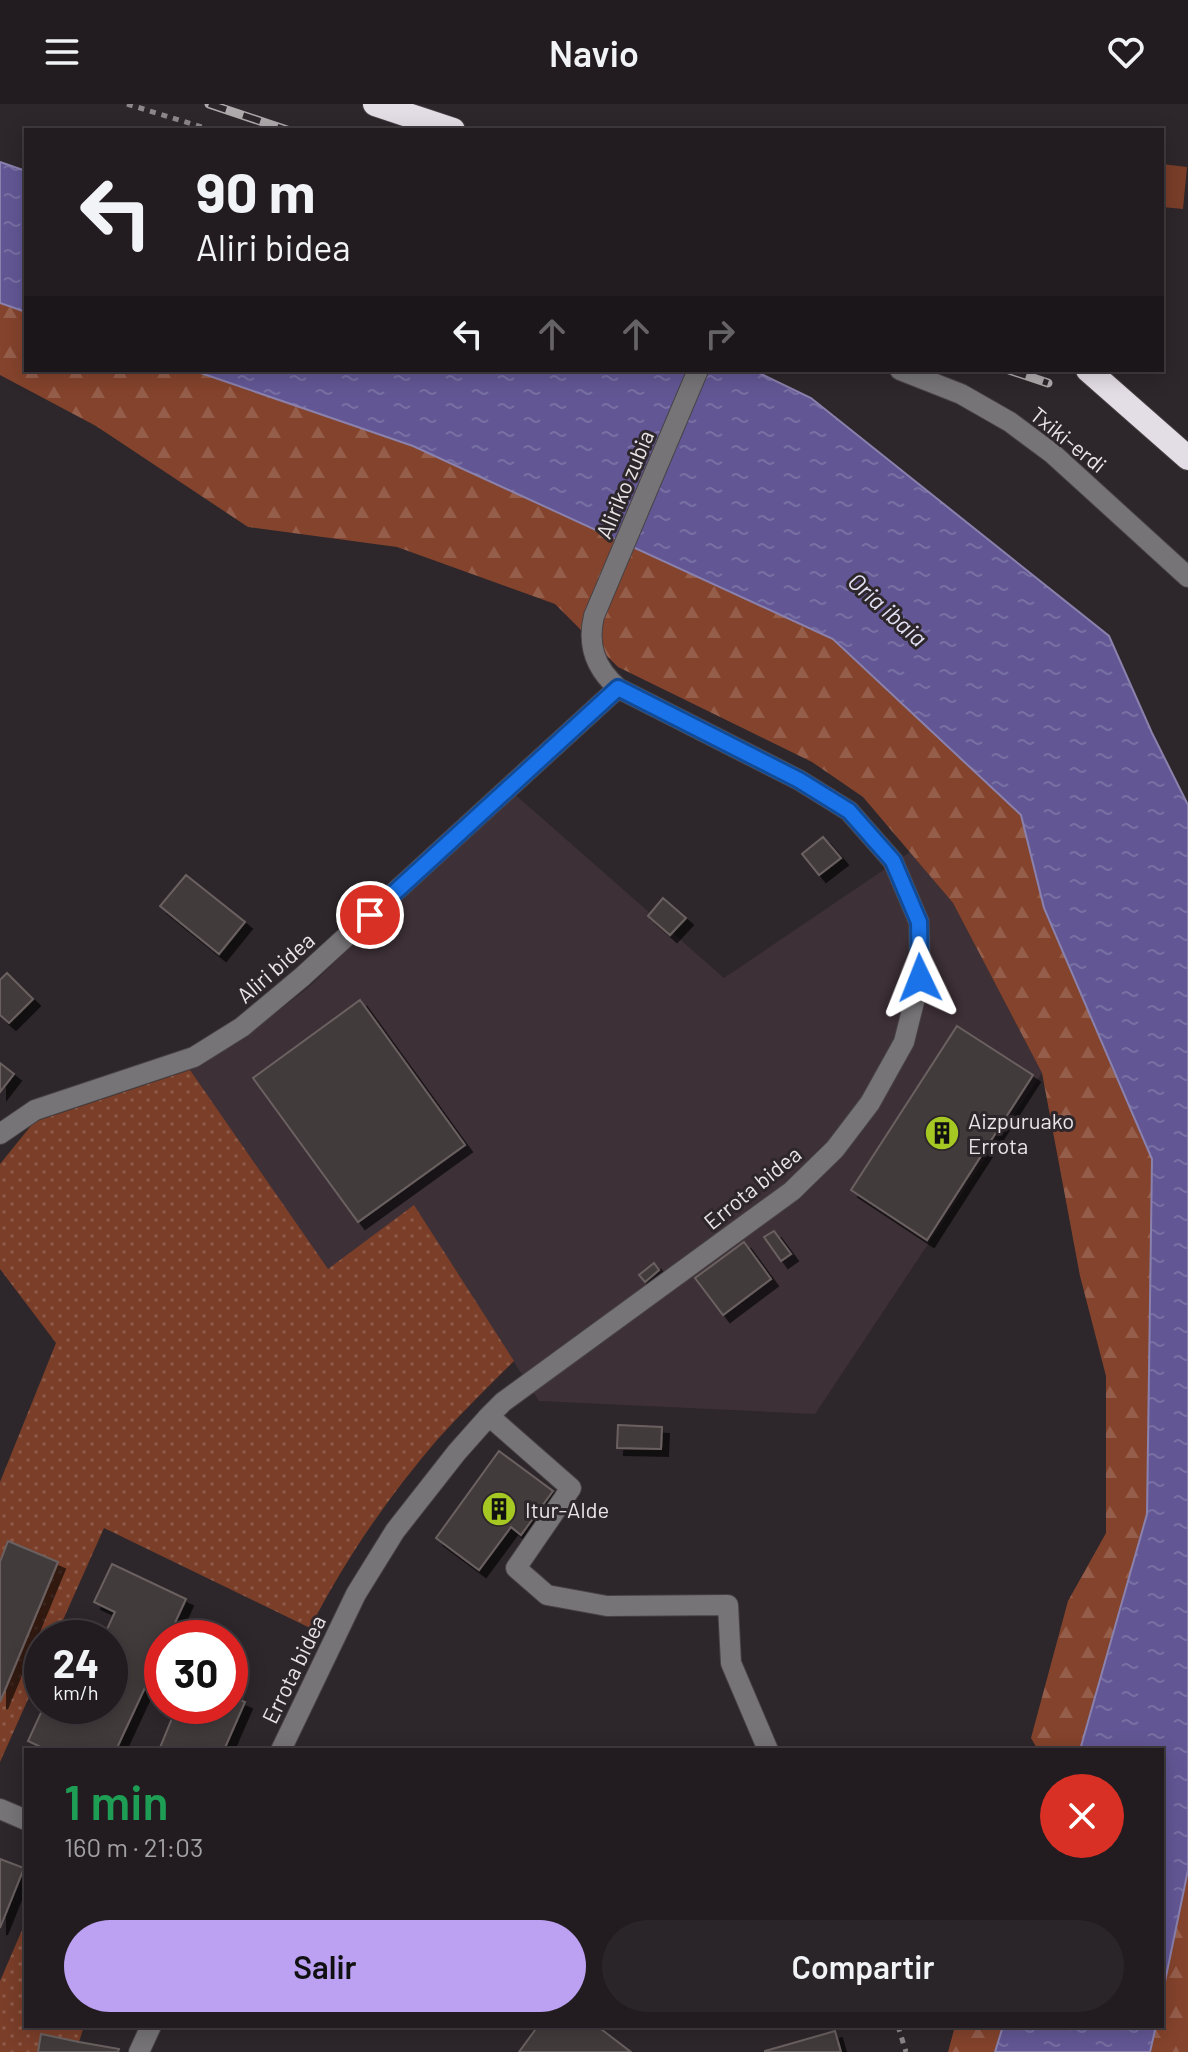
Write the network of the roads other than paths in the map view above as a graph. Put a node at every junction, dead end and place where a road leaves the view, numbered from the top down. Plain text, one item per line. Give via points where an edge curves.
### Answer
1 (375, 104) edge
2 (447, 128) edge
3 (697, 372) edge
4 (905, 372) edge
5 (1090, 372) edge
6 (1188, 458) edge
7 (1188, 577) edge
8 (618, 688) junction
9 (0, 1134) edge
10 (489, 1416) junction
11 (282, 1748) edge
12 (767, 1748) edge
13 (0, 1809) edge
14 (24, 1819) edge
15 (150, 2028) edge
16 (139, 2052) edge

1 - 2 highway
3 - 8 street, Aliriko zubia via 594,616 593,655
4 - 7 street, Txiki-erdi via 961,394 1010,422 1053,454
5 - 6 highway
8 - 9 street, Aliri bidea via 242,1027 194,1057 35,1110
8 - 10 street, Errota bidea via 849,811 893,861 919,922 920,978 904,1042 870,1103 835,1149 792,1191
10 - 11 street, Errota bidea via 395,1531 356,1594
10 - 12 street via 571,1488 516,1568 547,1595 607,1606 728,1605 731,1663
13 - 14 street
15 - 16 street

